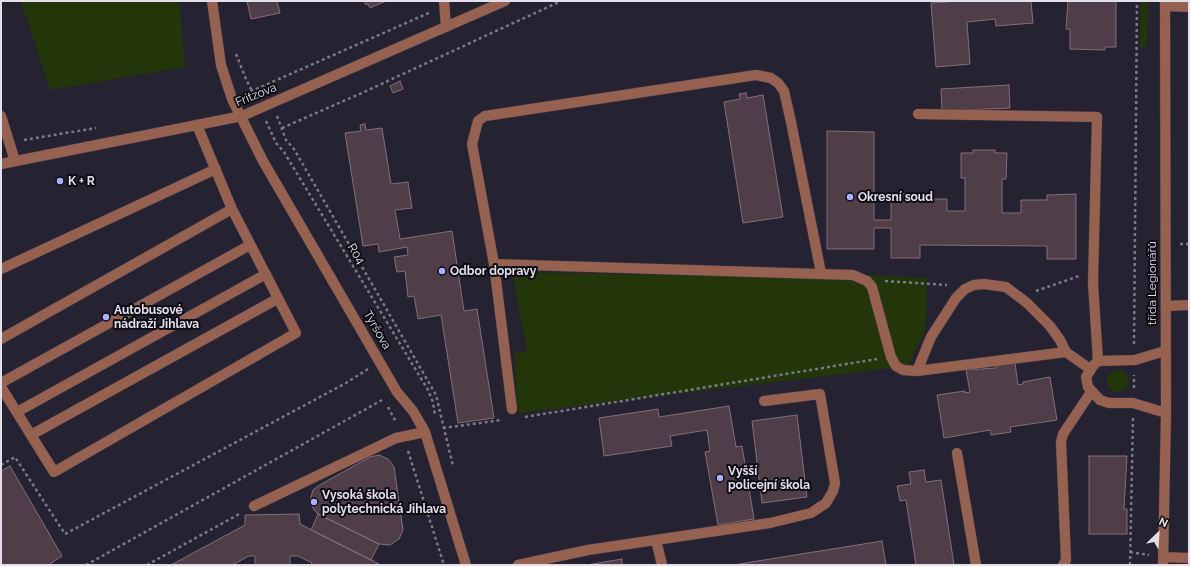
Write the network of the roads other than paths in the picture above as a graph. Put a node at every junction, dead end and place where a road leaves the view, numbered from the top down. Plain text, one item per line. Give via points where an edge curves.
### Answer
1 (212, 1) edge
2 (505, 1) edge
3 (444, 4) edge
4 (1165, 4) edge
5 (1189, 7) edge
6 (446, 27) junction
7 (918, 114) dead end
8 (1, 116) edge
9 (242, 116) junction
10 (197, 125) junction
11 (15, 161) junction
12 (1, 164) edge
13 (216, 169) junction
14 (232, 209) junction
15 (250, 245) junction
16 (494, 264) junction
17 (1, 269) edge
18 (821, 273) junction
19 (266, 274) junction
20 (277, 299) junction
21 (1166, 306) junction
22 (1189, 306) edge
23 (1, 339) edge
24 (1165, 351) junction
25 (1066, 352) junction
26 (1098, 362) junction
27 (1090, 369) junction
28 (918, 371) junction
29 (1, 383) edge
30 (1, 387) edge
31 (1091, 392) junction
32 (764, 401) dead end
33 (512, 409) dead end
34 (17, 412) junction
35 (1166, 413) junction
36 (425, 432) junction
37 (31, 435) junction
38 (957, 453) dead end
39 (254, 506) road end
40 (656, 540) junction
41 (1189, 558) edge
42 (1163, 561) edge
43 (466, 565) edge
44 (518, 565) edge
45 (662, 565) edge
46 (976, 565) edge
47 (1063, 565) edge

1 - 9 street, Tyršova via 221,65 232,99
2 - 6 street, Fritzova
3 - 6 street
4 - 5 street
4 - 21 street, třída Legionářů
6 - 9 street, Fritzova
7 - 26 street via 1097,117 1094,269
8 - 11 street
9 - 10 street, Fritzova
9 - 36 street, Tyršova via 262,162 397,392 414,411
10 - 11 street, Fritzova
10 - 13 street
11 - 12 street, Fritzova
13 - 14 street
13 - 17 street
14 - 15 street
14 - 23 street
15 - 19 street
15 - 29 street
16 - 18 street
16 - 18 street via 472,144 478,121 485,116 764,76 778,83 784,91
16 - 33 street
18 - 28 street via 853,274 867,281 876,296 891,358 896,366 903,370
19 - 20 street
19 - 34 street
20 - 37 street
20 - 37 street via 296,333 54,472
21 - 22 street
21 - 24 street, třída Legionářů
24 - 26 street via 1134,360
24 - 35 street, třída Legionářů
25 - 27 street
25 - 28 street
25 - 28 street via 1050,326 1016,293 995,284 974,285 966,289 944,316 924,351
26 - 27 street
27 - 31 street via 1086,382
30 - 34 street
31 - 35 street via 1100,400 1133,403
31 - 47 street via 1063,434 1061,442 1066,560
32 - 40 street via 820,394 835,483 826,504 811,513 770,523
34 - 37 street
35 - 42 street, třída Legionářů
36 - 39 street via 403,436
36 - 43 street, Tyršova
38 - 46 street
40 - 44 street via 588,550
40 - 45 street
41 - 42 street

